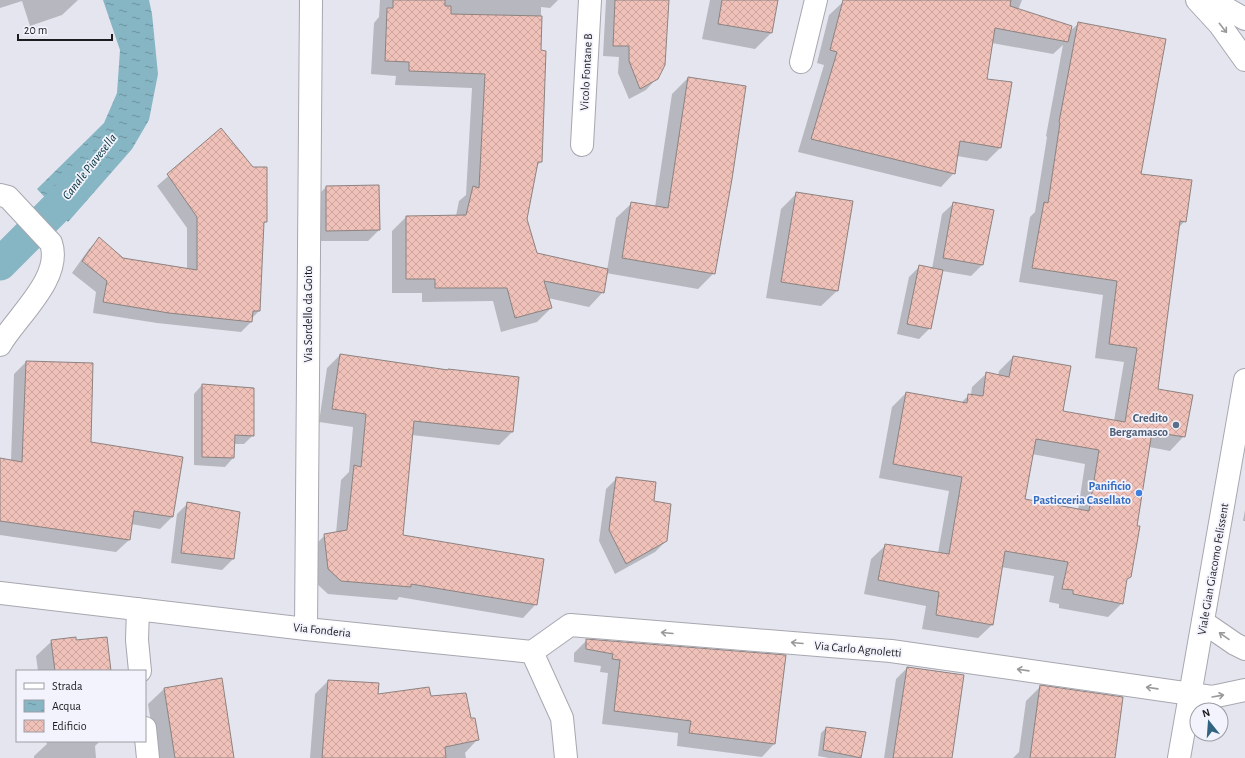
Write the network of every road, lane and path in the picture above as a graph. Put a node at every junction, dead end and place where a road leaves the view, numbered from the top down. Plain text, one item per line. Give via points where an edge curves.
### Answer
1 (311, 0) edge
2 (590, 0) edge
3 (816, 0) edge
4 (1196, 0) edge
5 (1211, 0) edge
6 (1245, 19) edge
7 (1245, 60) edge
8 (801, 62) dead end
9 (582, 145) dead end
10 (4, 196) edge
11 (0, 345) edge
12 (1245, 380) edge
13 (0, 593) edge
14 (138, 609) junction
15 (1204, 622) junction
16 (306, 629) junction
17 (1245, 649) edge
18 (532, 652) junction
19 (140, 670) edge
20 (1245, 690) edge
21 (1190, 694) junction
22 (146, 738) edge
23 (148, 758) edge
24 (566, 758) edge
25 (1179, 758) edge

1 - 16 street, Via Sordello da Goito
2 - 9 street, Vicolo Fontane B
3 - 8 street
4 -> 7 street via 1220,25
5 - 6 street
10 - 11 street via 51,243 53,251 52,267 40,290
12 - 15 street, Viale Gian Giacomo Felissent
13 - 14 street, Via Fonderia
14 - 16 street, Via Fonderia
14 - 19 street
17 -> 15 street
15 - 21 street, Viale Gian Giacomo Felissent
16 - 18 street, Via Fonderia
21 -> 18 street, Via Carlo Agnoletti via 891,651 570,625
18 - 24 street via 562,718
21 -> 20 street, Via Carlo Agnoletti via 1212,697
21 - 25 street, Viale Gian Giacomo Felissent
22 - 23 street

